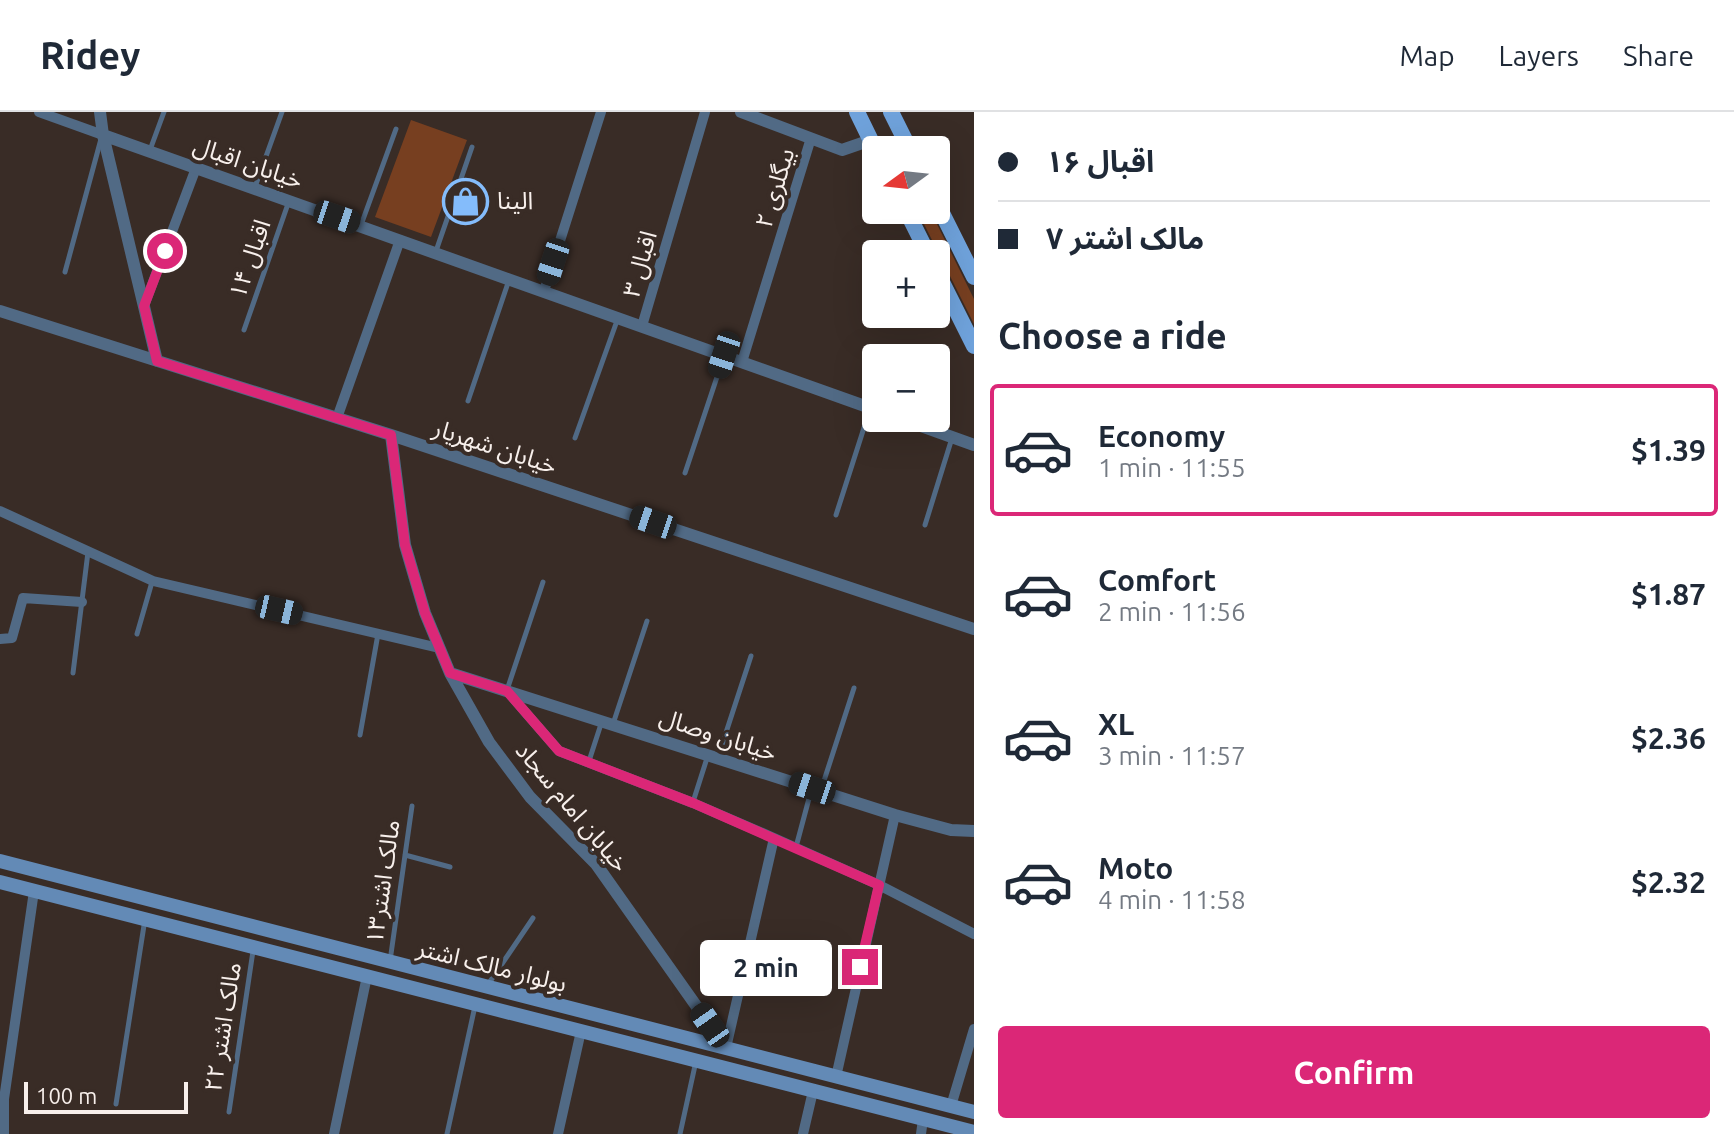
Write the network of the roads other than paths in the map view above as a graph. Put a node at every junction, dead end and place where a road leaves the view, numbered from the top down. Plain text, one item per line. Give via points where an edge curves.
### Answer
1 (39, 112) edge
2 (100, 112) edge
3 (164, 112) edge
4 (282, 112) edge
5 (601, 112) edge
6 (705, 112) edge
7 (741, 112) edge
8 (857, 112) edge
9 (891, 112) edge
10 (396, 129) dead end
11 (103, 135) junction
12 (869, 136) edge
13 (903, 136) edge
14 (811, 138) junction
15 (472, 147) dead end
16 (862, 147) edge
17 (149, 151) junction
18 (196, 168) junction
19 (254, 188) junction
20 (289, 201) junction
21 (948, 224) edge
22 (360, 226) junction
23 (400, 240) junction
24 (435, 252) junction
25 (65, 272) dead end
26 (974, 277) edge
27 (509, 278) junction
28 (544, 291) junction
29 (950, 298) edge
30 (144, 306) junction
31 (0, 311) edge
32 (619, 317) junction
33 (642, 326) junction
34 (244, 330) dead end
35 (974, 346) edge
36 (724, 355) junction
37 (157, 361) junction
38 (742, 362) junction
39 (468, 401) dead end
40 (862, 405) edge
41 (337, 418) junction
42 (865, 432) edge
43 (939, 432) edge
44 (391, 435) junction
45 (953, 437) junction
46 (575, 438) dead end
47 (974, 445) edge
48 (685, 473) dead end
49 (0, 511) edge
50 (836, 515) dead end
51 (925, 525) dead end
52 (88, 551) junction
53 (153, 581) junction
54 (543, 582) dead end
55 (82, 602) junction
56 (647, 621) dead end
57 (974, 629) edge
58 (378, 633) junction
59 (137, 634) dead end
60 (0, 639) edge
61 (439, 648) junction
62 (751, 656) dead end
63 (73, 673) dead end
64 (450, 673) junction
65 (854, 688) dead end
66 (507, 691) junction
67 (607, 723) junction
68 (360, 735) dead end
69 (713, 757) junction
70 (588, 762) junction
71 (817, 790) junction
72 (693, 803) junction
73 (412, 806) dead end
74 (895, 815) junction
75 (974, 831) edge
76 (774, 838) junction
77 (796, 848) junction
78 (405, 855) junction
79 (0, 861) edge
80 (450, 867) dead end
81 (0, 882) edge
82 (879, 885) junction
83 (34, 891) junction
84 (533, 918) dead end
85 (145, 919) junction
86 (974, 934) edge
87 (315, 942) junction
88 (253, 947) junction
89 (310, 962) junction
90 (390, 962) junction
91 (367, 976) junction
92 (487, 987) junction
93 (476, 1004) junction
94 (653, 1029) junction
95 (974, 1029) edge
96 (581, 1031) junction
97 (648, 1048) junction
98 (726, 1048) junction
99 (696, 1061) junction
100 (836, 1077) junction
101 (858, 1082) junction
102 (813, 1091) junction
103 (852, 1101) junction
104 (116, 1104) dead end
105 (951, 1106) junction
106 (229, 1112) dead end
107 (974, 1112) edge
108 (922, 1127) edge
109 (974, 1132) edge
110 (4, 1134) edge
111 (334, 1134) edge
112 (447, 1134) edge
113 (558, 1134) edge
114 (680, 1134) edge
115 (803, 1134) edge

1 - 11 street
2 - 11 street
3 - 17 lane
4 - 19 lane
5 - 28 street
6 - 33 street, اقبال ۳
7 - 14 street
8 - 12 main road
9 - 13 main road
10 - 22 lane
11 - 17 street, خیابان اقبال
11 - 25 lane
11 - 30 street
14 - 16 street via 842,150
14 - 38 street, بیگلری ۲
15 - 24 lane
17 - 18 street, خیابان اقبال
18 - 19 street, خیابان اقبال
18 - 30 street
19 - 20 street, خیابان اقبال
20 - 22 street, خیابان اقبال
20 - 34 lane, اقبال ۱۴
21 - 26 main road
22 - 23 street, خیابان اقبال
23 - 24 street, خیابان اقبال
23 - 41 street
24 - 27 street, خیابان اقبال
27 - 28 street, خیابان اقبال
27 - 39 lane
28 - 32 street, خیابان اقبال
29 - 35 main road
30 - 37 street
31 - 37 street, خیابان شهریار
32 - 33 street, خیابان اقبال
32 - 46 lane
33 - 36 street, خیابان اقبال
36 - 38 street, خیابان اقبال
36 - 48 lane
37 - 41 street, خیابان شهریار
38 - 40 street, خیابان اقبال
41 - 44 street, خیابان شهریار
42 - 50 lane
43 - 45 street
44 - 57 street, خیابان شهریار
44 - 61 street, خیابان امام سجاد via 405,545
45 - 47 street
45 - 51 lane
49 - 52 street
52 - 53 street
52 - 55 lane
53 - 58 street
53 - 59 lane
54 - 66 lane
55 - 60 street via 23,598 12,638
55 - 63 lane
56 - 67 lane
58 - 61 street
58 - 68 lane
61 - 64 street, خیابان امام سجاد
62 - 69 lane
64 - 66 street, خیابان وصال
64 - 98 street, خیابان امام سجاد via 497,753 530,797 596,864
65 - 71 lane
66 - 67 street, خیابان وصال
66 - 70 street via 559,751
67 - 69 street, خیابان وصال
67 - 70 lane
69 - 71 street, خیابان وصال
69 - 72 lane
70 - 72 street
71 - 74 street, خیابان وصال
71 - 77 lane
72 - 76 street
73 - 78 lane, مالک اشتر۱۳
74 - 75 street, خیابان وصال
74 - 82 street
76 - 77 street
76 - 98 street
77 - 82 street
78 - 80 lane
78 - 90 lane, مالک اشتر۱۳
79 - 87 main road, بولوار مالک اشتر
81 - 83 main road, بولوار مالک اشتر
82 - 86 street
82 - 100 street
83 - 85 main road, بولوار مالک اشتر
83 - 110 street via 4,1099
84 - 92 lane
85 - 88 main road, بولوار مالک اشتر
85 - 104 lane
87 - 89 main road
87 - 90 main road, بولوار مالک اشتر
88 - 89 main road, بولوار مالک اشتر
88 - 106 lane, مالک اشتر ۲۲
89 - 91 main road, بولوار مالک اشتر
90 - 92 main road, بولوار مالک اشتر
91 - 93 main road, بولوار مالک اشتر
91 - 111 street
92 - 94 main road, بولوار مالک اشتر
93 - 96 main road, بولوار مالک اشتر
93 - 112 lane
94 - 97 main road
94 - 98 main road, بولوار مالک اشتر
95 - 105 street
96 - 97 main road, بولوار مالک اشتر
96 - 113 street
97 - 99 main road, بولوار مالک اشتر
98 - 100 main road, بولوار مالک اشتر
99 - 102 main road, بولوار مالک اشتر
99 - 114 lane
100 - 101 main road, بولوار مالک اشتر
101 - 103 main road
101 - 105 main road, بولوار مالک اشتر
102 - 103 main road, بولوار مالک اشتر
102 - 115 street
103 - 108 main road, بولوار مالک اشتر
105 - 107 main road, بولوار مالک اشتر
108 - 109 main road, بولوار مالک اشتر

